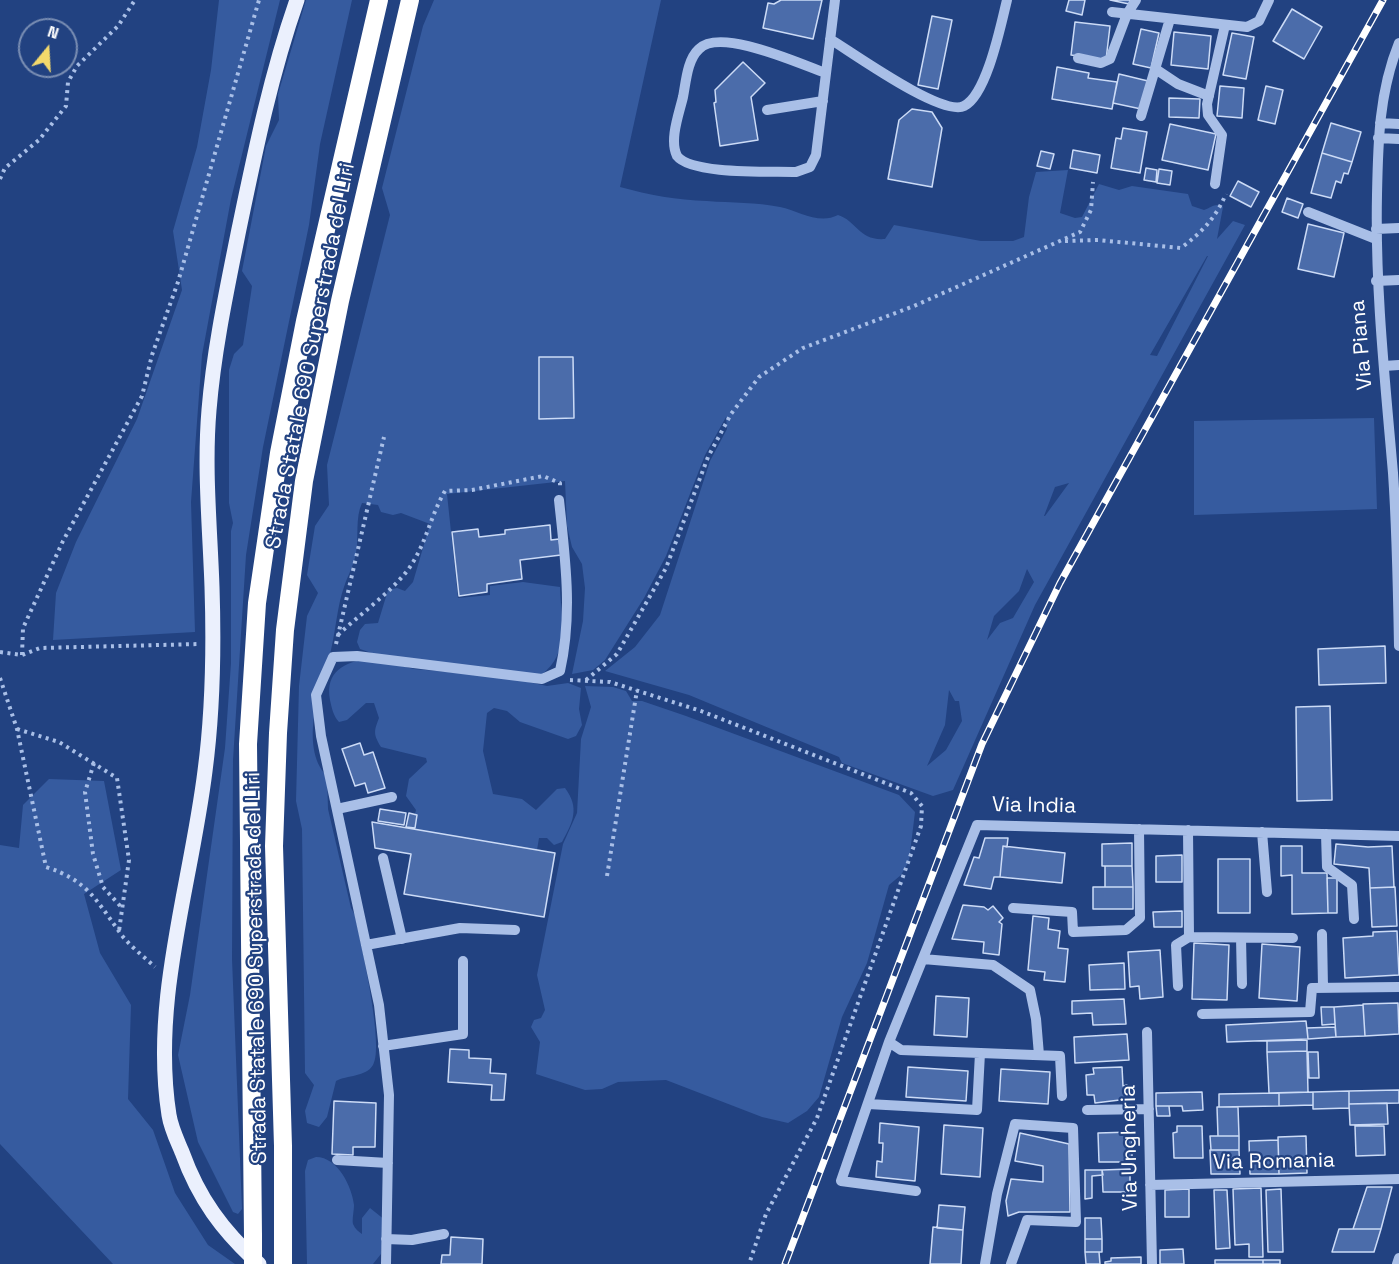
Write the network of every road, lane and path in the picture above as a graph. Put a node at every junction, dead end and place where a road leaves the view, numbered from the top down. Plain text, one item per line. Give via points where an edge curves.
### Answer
1 (135, 0) edge
2 (259, 0) edge
3 (297, 0) edge
4 (379, 0) edge
5 (410, 0) edge
6 (835, 0) edge
7 (1136, 0) edge
8 (1269, 0) edge
9 (1006, 4) edge
10 (1112, 12) dead end
11 (1127, 14) junction
12 (1170, 19) junction
13 (1225, 25) junction
14 (830, 39) junction
15 (1399, 43) edge
16 (1078, 58) dead end
17 (1157, 70) junction
18 (826, 74) junction
19 (1209, 96) junction
20 (822, 101) junction
21 (767, 110) dead end
22 (1141, 116) dead end
23 (1380, 123) junction
24 (1399, 124) edge
25 (1378, 138) junction
26 (1399, 139) edge
27 (1217, 169) junction
28 (0, 179) edge
29 (1093, 182) dead end
30 (1215, 184) dead end
31 (1308, 212) dead end
32 (1399, 228) edge
33 (1376, 234) junction
34 (1065, 241) junction
35 (1399, 280) edge
36 (1376, 281) junction
37 (1399, 365) edge
38 (1384, 366) junction
39 (384, 438) dead end
40 (559, 500) joint
41 (1397, 516) edge
42 (1398, 581) edge
43 (212, 627) junction
44 (338, 635) junction
45 (1399, 646) edge
46 (0, 652) edge
47 (22, 655) junction
48 (333, 657) junction
49 (0, 678) edge
50 (542, 679) junction
51 (585, 681) junction
52 (637, 690) junction
53 (17, 729) junction
54 (94, 763) junction
55 (392, 797) dead end
56 (337, 809) junction
57 (1139, 829) junction
58 (1188, 830) junction
59 (1262, 832) junction
60 (1326, 834) junction
61 (1399, 836) edge
62 (383, 858) dead end
63 (607, 876) dead end
64 (1267, 892) dead end
65 (1013, 908) dead end
66 (123, 909) junction
67 (1354, 919) dead end
68 (515, 930) dead end
69 (119, 932) junction
70 (1322, 934) dead end
71 (1189, 937) junction
72 (1241, 938) junction
73 (1293, 938) dead end
74 (402, 939) junction
75 (366, 945) junction
76 (923, 958) junction
77 (463, 961) dead end
78 (171, 981) junction
79 (1242, 984) dead end
80 (1178, 986) dead end
81 (1323, 987) junction
82 (1399, 987) edge
83 (1202, 1014) dead end
84 (1147, 1032) dead end
85 (889, 1042) junction
86 (383, 1046) junction
87 (980, 1053) junction
88 (1039, 1055) junction
89 (1062, 1096) dead end
90 (868, 1104) junction
91 (1149, 1109) junction
92 (1087, 1110) dead end
93 (337, 1160) dead end
94 (388, 1162) junction
95 (1399, 1179) edge
96 (1150, 1185) junction
97 (916, 1191) dead end
98 (444, 1234) dead end
99 (386, 1239) junction
100 (1399, 1258) edge
101 (283, 1263) edge
102 (253, 1264) edge
103 (259, 1264) edge
104 (386, 1264) edge
105 (749, 1264) edge
106 (985, 1264) edge
107 (1011, 1264) edge
108 (1152, 1264) edge
109 (1397, 1264) edge

1 - 28 path via 118,26 77,66 68,82 66,106 39,140 5,168
2 - 47 path via 142,396 48,574 23,628
3 - 43 main road via 258,136 219,330 208,411
4 - 102 highway, Strada Statale 690 Superstrada del Liri, bridge via 294,376 257,603 248,744
5 - 101 highway, Strada Statale 690 Superstrada del Liri via 340,302 304,481 285,630 273,846
6 - 14 street
7 - 11 street
8 - 13 street via 1255,24
9 - 14 street via 978,92 964,106 956,108 912,90
10 - 11 street
11 - 12 street
11 - 16 street via 1110,59 1101,63
12 - 13 street
12 - 17 street
13 - 19 street
14 - 18 street
15 - 23 street, Via Piana via 1390,64
17 - 19 street via 1178,84
17 - 22 street
18 - 20 street
18 - 20 street via 740,44 708,43 697,50 692,60 675,152 680,159 699,167 796,172 810,167 816,155
19 - 27 street via 1208,115 1222,135
20 - 21 street
23 - 24 street
23 - 25 street, Via Piana
25 - 26 street
25 - 33 street, Via Piana
27 - 30 street
27 - 34 path via 1227,171 1226,195 1205,230 1181,248
29 - 34 path via 1091,210 1080,232
31 - 33 street
32 - 33 street
33 - 36 street, Via Piana
34 - 51 path via 914,306 803,348 759,377 731,414 708,457 666,568 617,654
35 - 36 street
36 - 38 street, Via Piana
37 - 38 street
38 - 41 street, Via Piana
39 - 44 path
40 - 44 path via 560,483 543,476 471,490 446,490 436,507 428,536 407,572
40 - 50 street via 568,589 567,640 560,670
41 - 42 street, Via Piana
42 - 45 street, Via Piana
43 - 47 path via 198,644 40,648
43 - 78 main road via 212,691 205,771
44 - 48 path
46 - 47 path
48 - 50 street via 357,656
48 - 56 street via 316,695
49 - 53 path
50 - 51 path
51 - 52 path via 610,682
52 - 63 path
52 - 105 path via 911,793 922,806 921,826 817,1119 766,1214
53 - 54 path via 59,742
53 - 69 path via 46,867 83,884
54 - 66 path via 85,792 93,854 103,888
54 - 66 path via 117,777 129,860
55 - 56 street
56 - 75 street
57 - 58 street, Via India
57 - 65 street via 1140,918 1126,930 1072,932 1072,912
57 - 76 street, Via India via 977,825
58 - 59 street, Via India
58 - 71 street
59 - 60 street, Via India
59 - 64 street
60 - 61 street, Via India
60 - 67 street via 1327,867 1352,885
62 - 74 street
66 - 69 path
68 - 74 street via 460,928
69 - 78 path
70 - 81 street
71 - 72 street
71 - 80 street via 1176,945
72 - 73 street
72 - 79 street
74 - 75 street
75 - 86 street
76 - 85 street, Via India
76 - 88 street via 993,965 1030,990
77 - 86 street via 463,1034
78 - 103 main road via 163,1068 169,1120 194,1184 227,1234
81 - 82 street
81 - 83 street via 1312,988 1310,1012
84 - 91 street, Via Ungheria
85 - 87 street via 901,1050
85 - 90 street, Via India
86 - 94 street via 389,1095
87 - 88 street
87 - 90 street via 977,1110
88 - 89 street via 1060,1056
90 - 97 street, Via India via 841,1181
91 - 92 street
91 - 96 street, Via Ungheria
93 - 94 street
94 - 99 street
95 - 96 street, Via Romania
96 - 108 street, Via Ungheria
98 - 99 street via 412,1240
99 - 104 street
100 - 109 street
106 - 107 street via 1015,1124 1073,1128 1076,1222 1027,1220

